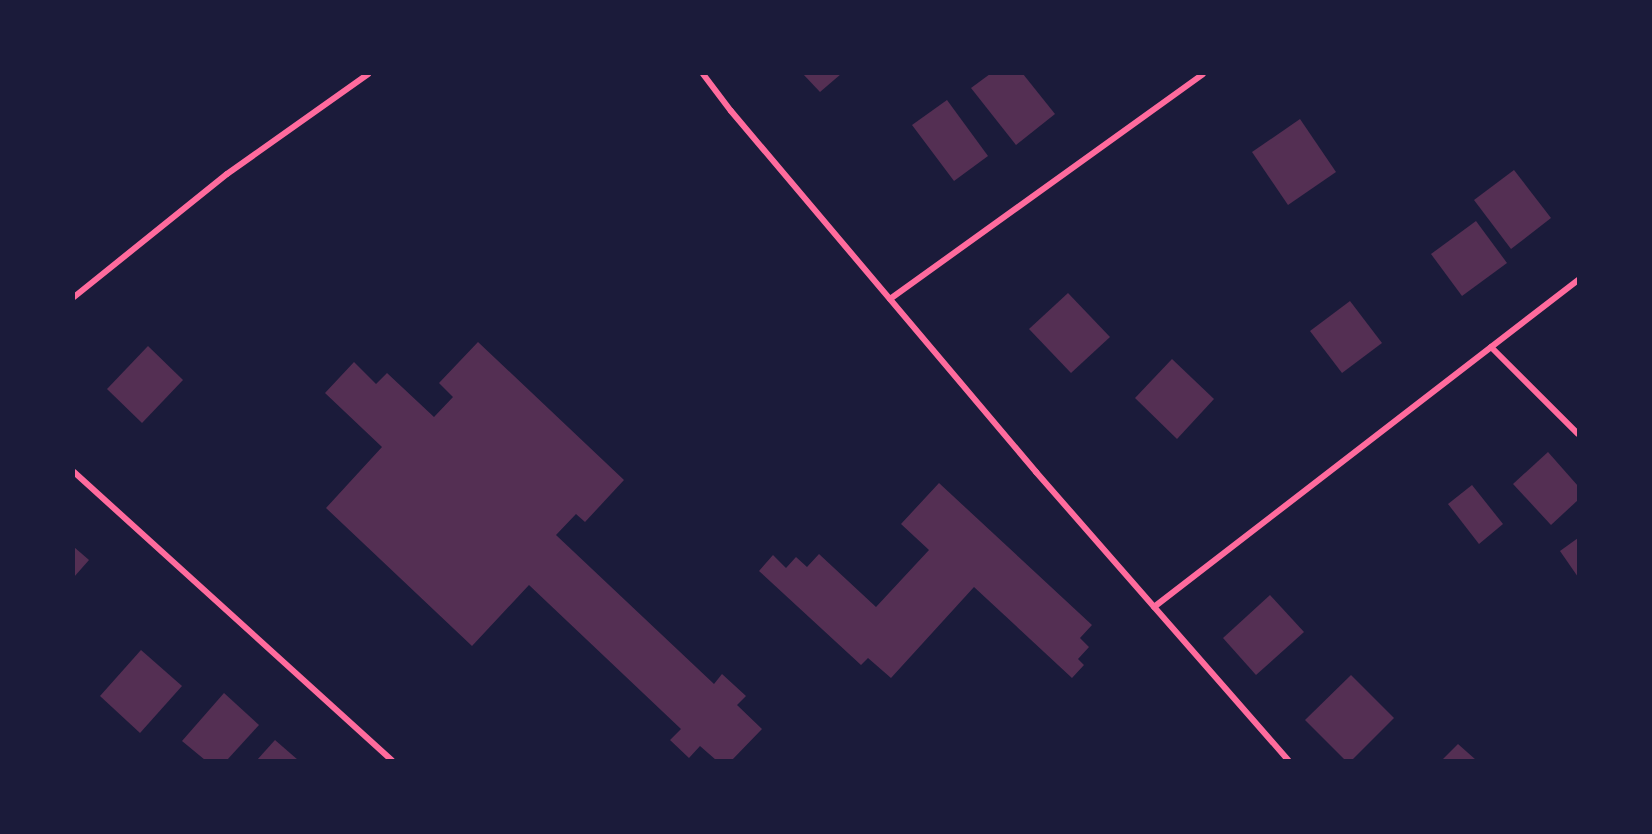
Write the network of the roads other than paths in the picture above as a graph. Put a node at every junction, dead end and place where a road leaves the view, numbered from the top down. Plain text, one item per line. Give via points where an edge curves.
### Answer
1 (368, 74) edge
2 (703, 74) edge
3 (1203, 74) edge
4 (1578, 280) edge
5 (74, 297) edge
6 (890, 299) junction
7 (1491, 347) junction
8 (1578, 434) edge
9 (74, 472) edge
10 (1154, 607) junction
11 (392, 760) edge
12 (1288, 760) edge

1 - 5 street via 227,174
2 - 6 street
3 - 6 street
4 - 7 street
6 - 10 street
7 - 8 street
7 - 10 street
9 - 11 street
10 - 12 street

